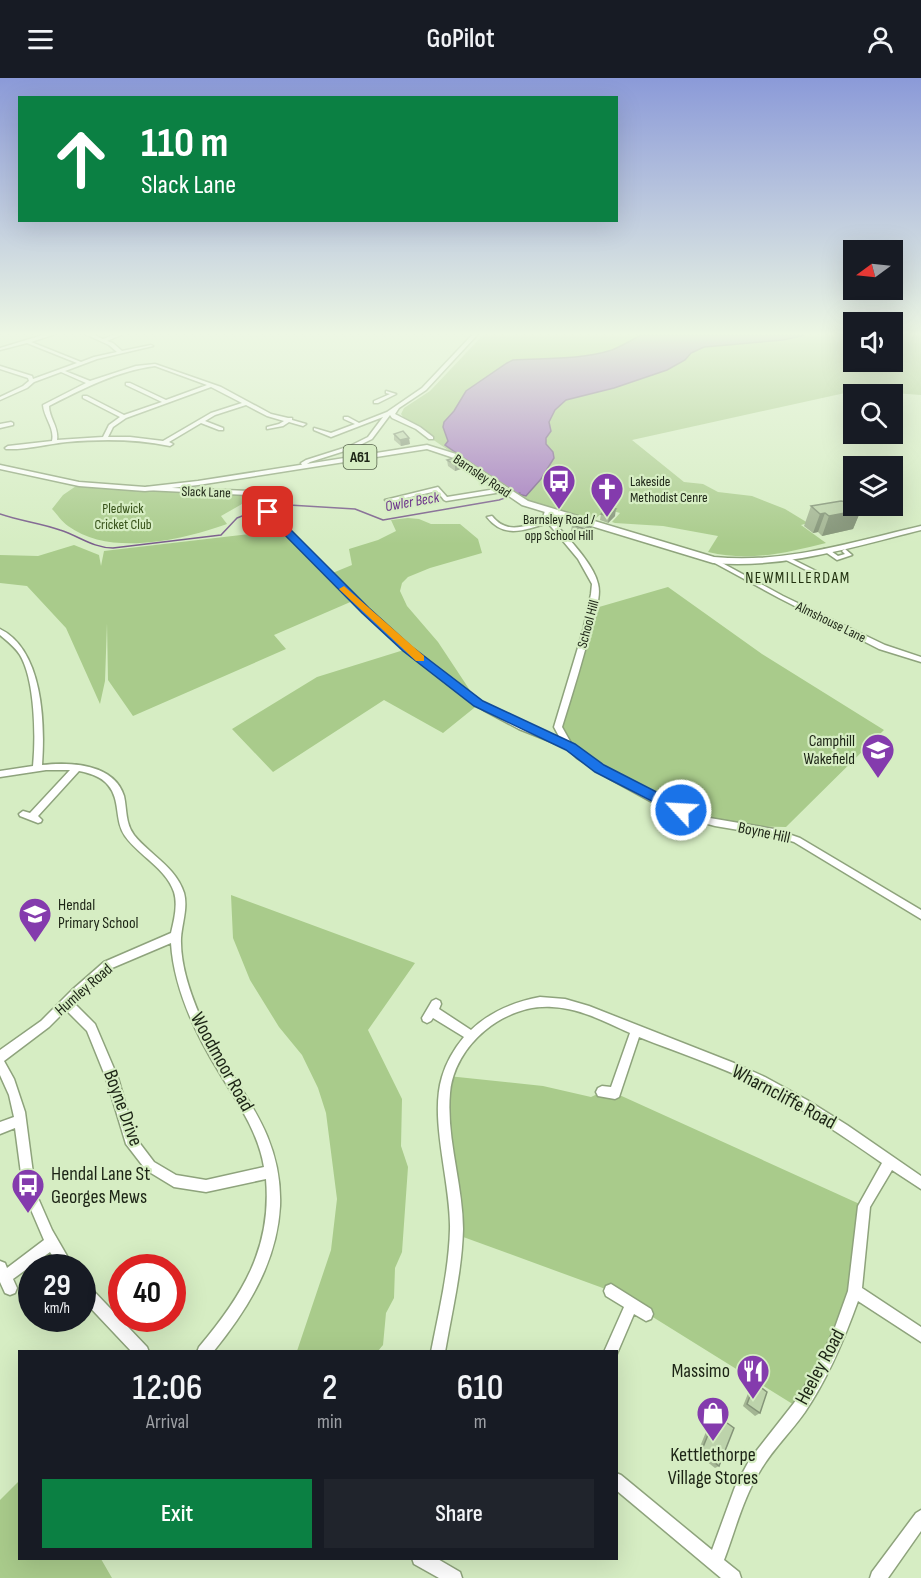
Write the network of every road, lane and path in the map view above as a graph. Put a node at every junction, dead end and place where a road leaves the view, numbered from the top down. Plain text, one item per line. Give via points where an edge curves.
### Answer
1 (48, 404) edge
2 (97, 404) edge
3 (161, 404) edge
4 (243, 404) edge
5 (248, 404) edge
6 (402, 404) edge
7 (397, 408) junction
8 (389, 413) junction
9 (124, 417) junction
10 (346, 418) dead end
11 (290, 419) junction
12 (201, 422) junction
13 (11, 424) dead end
14 (303, 424) dead end
15 (360, 425) junction
16 (0, 426) edge
17 (220, 427) dead end
18 (269, 428) dead end
19 (316, 429) dead end
20 (105, 438) junction
21 (431, 438) dead end
22 (54, 442) junction
23 (8, 448) dead end
24 (305, 466) junction
25 (0, 467) edge
26 (145, 489) junction
27 (508, 494) junction
28 (388, 500) dead end
29 (548, 511) junction
30 (490, 517) dead end
31 (549, 521) junction
32 (921, 528) edge
33 (826, 550) junction
34 (845, 551) dead end
35 (788, 559) junction
36 (713, 560) junction
37 (818, 573) dead end
38 (0, 630) edge
39 (921, 660) edge
40 (558, 727) junction
41 (537, 733) junction
42 (570, 747) junction
43 (37, 768) junction
44 (77, 768) junction
45 (0, 774) edge
46 (31, 817) dead end
47 (921, 915) edge
48 (176, 936) junction
49 (67, 1003) junction
50 (431, 1011) dead end
51 (636, 1030) junction
52 (471, 1036) junction
53 (0, 1057) edge
54 (0, 1064) edge
55 (602, 1092) dead end
56 (20, 1120) junction
57 (0, 1128) edge
58 (890, 1161) junction
59 (271, 1172) junction
60 (921, 1183) edge
61 (51, 1243) junction
62 (58, 1254) edge
63 (5, 1278) edge
64 (611, 1291) dead end
65 (855, 1291) junction
66 (96, 1304) edge
67 (631, 1306) junction
68 (646, 1314) dead end
69 (921, 1335) edge
70 (139, 1350) edge
71 (206, 1350) edge
72 (438, 1350) edge
73 (611, 1350) edge
74 (618, 1482) edge
75 (921, 1518) edge
76 (423, 1560) edge
77 (716, 1561) junction
78 (454, 1578) edge
79 (733, 1578) edge
80 (878, 1578) edge

1 - 22 street via 45,411 54,427
2 - 9 street
3 - 9 street
4 - 12 street
5 - 11 street
6 - 7 street
7 - 8 street
7 - 21 street via 394,417
8 - 15 street
8 - 24 street via 365,441 308,460
9 - 20 street via 111,426
10 - 15 street
11 - 14 street
11 - 18 street
12 - 17 street
12 - 20 street via 167,444
13 - 16 street
15 - 19 street via 331,435
20 - 22 street
22 - 23 street
24 - 26 main road, Barnsley Road / A61
24 - 27 main road, Barnsley Road / A61 via 431,447 456,458
25 - 26 main road, Barnsley Road / A61 via 79,484
26 - 41 street, Slack Lane via 250,494 407,649 479,704
27 - 28 street via 446,499 438,489
27 - 29 main road, Barnsley Road / A61
29 - 31 street
29 - 36 main road, Barnsley Road / A61
30 - 31 street via 500,527 514,530
31 - 40 street, School Hill via 594,580 596,592
32 - 33 main road, Barnsley Road / A61
33 - 34 street via 837,558 849,555
33 - 35 main road, Barnsley Road / A61
35 - 36 main road, Barnsley Road / A61 via 751,564
35 - 37 street
36 - 39 street, Almshouse Lane via 873,642
38 - 43 street via 20,650 28,666 40,734
40 - 41 street via 550,733
40 - 42 street
41 - 42 street, Slack Lane
42 - 47 street, Boyne Hill via 644,793 700,819 797,840
43 - 44 street, Woodmoor Road
43 - 45 street, Woodmoor Road
44 - 46 street
44 - 48 street, Woodmoor Road via 97,774 117,790 128,834 174,882 180,895
48 - 49 street, Humley Road via 108,965
48 - 59 street, Woodmoor Road via 190,1002 214,1055 264,1140
49 - 53 street, Humley Road
49 - 59 street, Boyne Drive via 91,1028 112,1078 130,1140 150,1166 174,1180 206,1186
50 - 52 street
51 - 52 street, Wharncliffe Road via 592,1011 541,1002 502,1014
51 - 55 street via 615,1093
51 - 58 street, Wharncliffe Road via 760,1081 814,1110
52 - 72 street, Wharncliffe Road via 448,1076 443,1098 456,1213 453,1262
54 - 56 street via 7,1074
56 - 57 street
56 - 61 street via 32,1197
58 - 60 street, Wharncliffe Road
58 - 65 street, Heeley Road via 864,1206
59 - 71 street, Woodmoor Road via 275,1202 271,1238 262,1266 246,1296
61 - 62 street
61 - 63 street
64 - 67 street
65 - 69 street
65 - 77 street, Heeley Road via 821,1373 755,1464 743,1487
66 - 70 street
67 - 68 street
67 - 73 street
74 - 77 street
75 - 80 street
76 - 78 street
77 - 79 street

